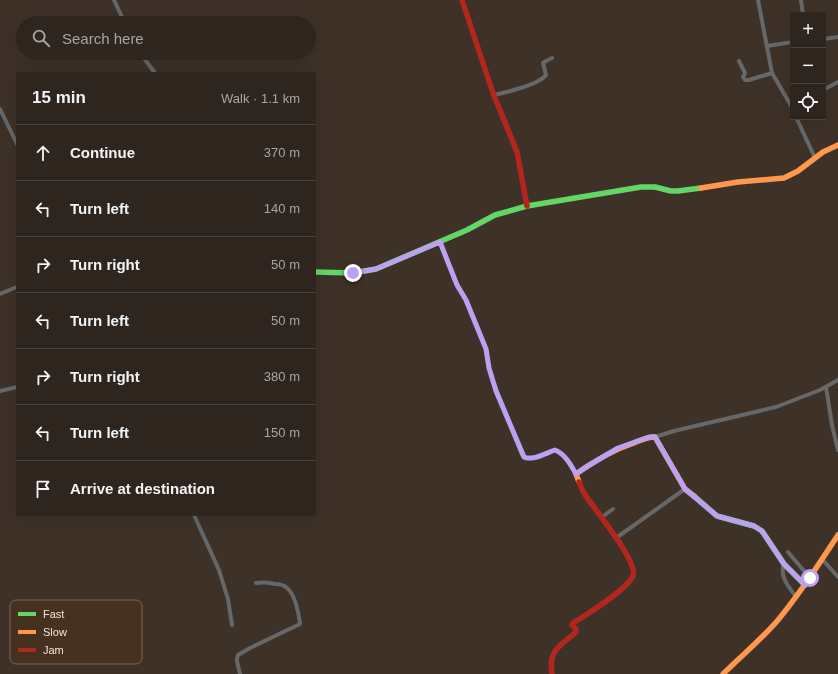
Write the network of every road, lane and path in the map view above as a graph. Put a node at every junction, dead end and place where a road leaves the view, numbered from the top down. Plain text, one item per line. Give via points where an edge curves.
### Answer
1 (114, 0) edge
2 (462, 0) edge
3 (758, 0) edge
4 (801, 0) edge
5 (803, 12) edge
6 (122, 16) edge
7 (838, 37) edge
8 (826, 39) edge
9 (790, 42) edge
10 (767, 46) junction
11 (552, 58) dead end
12 (145, 60) edge
13 (739, 61) dead end
14 (154, 72) edge
15 (772, 73) junction
16 (838, 82) edge
17 (826, 88) edge
18 (494, 96) junction
19 (790, 102) edge
20 (0, 109) edge
21 (797, 120) edge
22 (16, 142) edge
23 (838, 145) edge
24 (815, 158) junction
25 (526, 206) junction
26 (440, 242) junction
27 (316, 272) edge
28 (16, 287) edge
29 (0, 294) edge
30 (838, 380) edge
31 (16, 387) edge
32 (826, 387) junction
33 (0, 392) edge
34 (655, 437) junction
35 (838, 450) edge
36 (576, 474) junction
37 (685, 489) junction
38 (613, 509) dead end
39 (194, 516) edge
40 (602, 517) junction
41 (838, 535) edge
42 (616, 538) junction
43 (788, 552) dead end
44 (822, 560) junction
45 (784, 564) junction
46 (838, 577) edge
47 (810, 578) junction
48 (256, 582) dead end
49 (805, 585) junction
50 (796, 597) junction
51 (232, 625) dead end
52 (240, 674) edge
53 (552, 674) edge
54 (723, 674) edge

1 - 6 street
2 - 18 street
3 - 10 street
4 - 5 street
7 - 8 street
9 - 10 street
10 - 15 street
11 - 18 street via 543,63 546,75 544,78
12 - 14 street
13 - 15 street via 745,73 745,80
15 - 19 street
16 - 17 street
18 - 25 street via 517,152
20 - 22 street
21 - 24 street
23 - 24 street
24 - 25 street via 784,178 738,182 678,192 654,187 635,188
25 - 26 street via 495,215
26 - 27 street via 376,269 353,273
26 - 36 street via 486,349 496,391 522,455 528,459 555,450 562,454
28 - 29 street
30 - 32 street
31 - 33 street
32 - 34 street via 776,407
32 - 35 street
34 - 36 street via 618,448
34 - 37 street
36 - 40 street via 584,493
37 - 42 street
37 - 45 street via 717,516 754,526 762,531
38 - 40 street
39 - 51 street via 219,570 228,599
40 - 42 street
41 - 44 street
42 - 53 street via 632,562 632,577 620,590 573,623 576,632 552,656
43 - 47 street
44 - 46 street
44 - 47 street
45 - 49 street
45 - 50 street via 782,575
47 - 49 street
48 - 52 street via 287,587 293,596 300,624 238,655
49 - 50 street
50 - 54 street via 767,632

